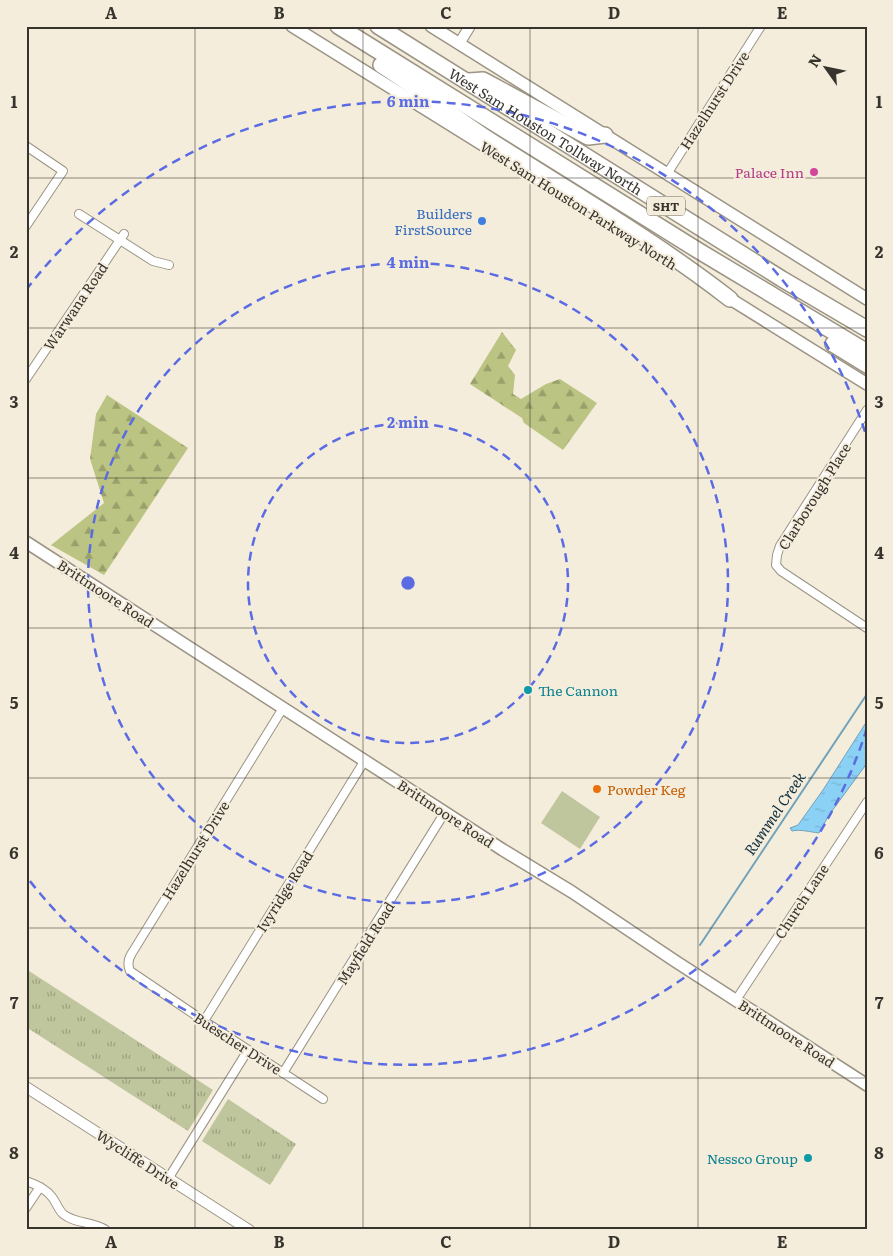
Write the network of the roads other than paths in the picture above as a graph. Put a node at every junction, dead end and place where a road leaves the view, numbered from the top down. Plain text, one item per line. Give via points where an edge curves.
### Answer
1 (292, 26) edge
2 (327, 26) edge
3 (338, 26) edge
4 (378, 26) edge
5 (431, 26) edge
6 (470, 26) edge
7 (761, 26) edge
8 (459, 44) junction
9 (466, 81) junction
10 (605, 136) junction
11 (26, 146) edge
12 (666, 174) junction
13 (26, 208) edge
14 (34, 214) junction
15 (79, 214) dead end
16 (26, 226) edge
17 (124, 234) dead end
18 (119, 240) junction
19 (699, 251) junction
20 (169, 265) dead end
21 (730, 299) junction
22 (867, 299) edge
23 (867, 329) edge
24 (867, 352) edge
25 (867, 365) edge
26 (26, 379) edge
27 (867, 384) edge
28 (867, 410) edge
29 (26, 542) edge
30 (867, 628) edge
31 (283, 708) junction
32 (365, 760) junction
33 (867, 802) edge
34 (445, 812) junction
35 (154, 986) joint
36 (736, 1000) junction
37 (204, 1021) junction
38 (248, 1050) junction
39 (283, 1073) junction
40 (867, 1085) edge
41 (26, 1088) edge
42 (323, 1099) dead end
43 (168, 1179) junction
44 (26, 1181) edge
45 (40, 1187) junction
46 (26, 1208) edge
47 (106, 1230) edge
48 (249, 1230) edge

1 - 21 main road, West Sam Houston Parkway North
2 - 21 highway via 486,137 642,235
3 - 19 highway, West Sam Houston Tollway North / SHT
4 - 9 highway, West Sam Houston Tollway North / SHT
5 - 8 main road
6 - 8 street
7 - 12 street, Hazelhurst Drive
8 - 10 main road
9 - 10 highway via 483,80 588,137
9 - 23 highway, West Sam Houston Tollway North / SHT
10 - 12 main road
11 - 14 street via 63,171
12 - 22 main road
13 - 14 street
14 - 16 street
15 - 18 street
17 - 18 street, Warwana Road
18 - 20 street via 153,261
18 - 26 street, Warwana Road
19 - 24 highway, West Sam Houston Tollway North / SHT
19 - 25 highway via 716,270
21 - 27 main road, West Sam Houston Parkway North
28 - 30 street, Clarborough Place via 780,546 776,565
29 - 31 main road, Brittmoore Road
31 - 32 main road, Brittmoore Road
31 - 35 street, Hazelhurst Drive via 128,959 130,971
32 - 34 main road, Brittmoore Road
32 - 37 street, Ivyridge Road
33 - 36 street, Church Lane
34 - 36 main road, Brittmoore Road
34 - 39 street, Mayfield Road
35 - 37 street, Buescher Drive
36 - 40 main road, Brittmoore Road
37 - 38 street, Buescher Drive
38 - 39 street, Buescher Drive
38 - 43 street
39 - 42 street, Buescher Drive
41 - 43 street, Wycliffe Drive
43 - 48 street, Wycliffe Drive
44 - 45 street
45 - 46 street
45 - 47 street via 51,1195 63,1213

